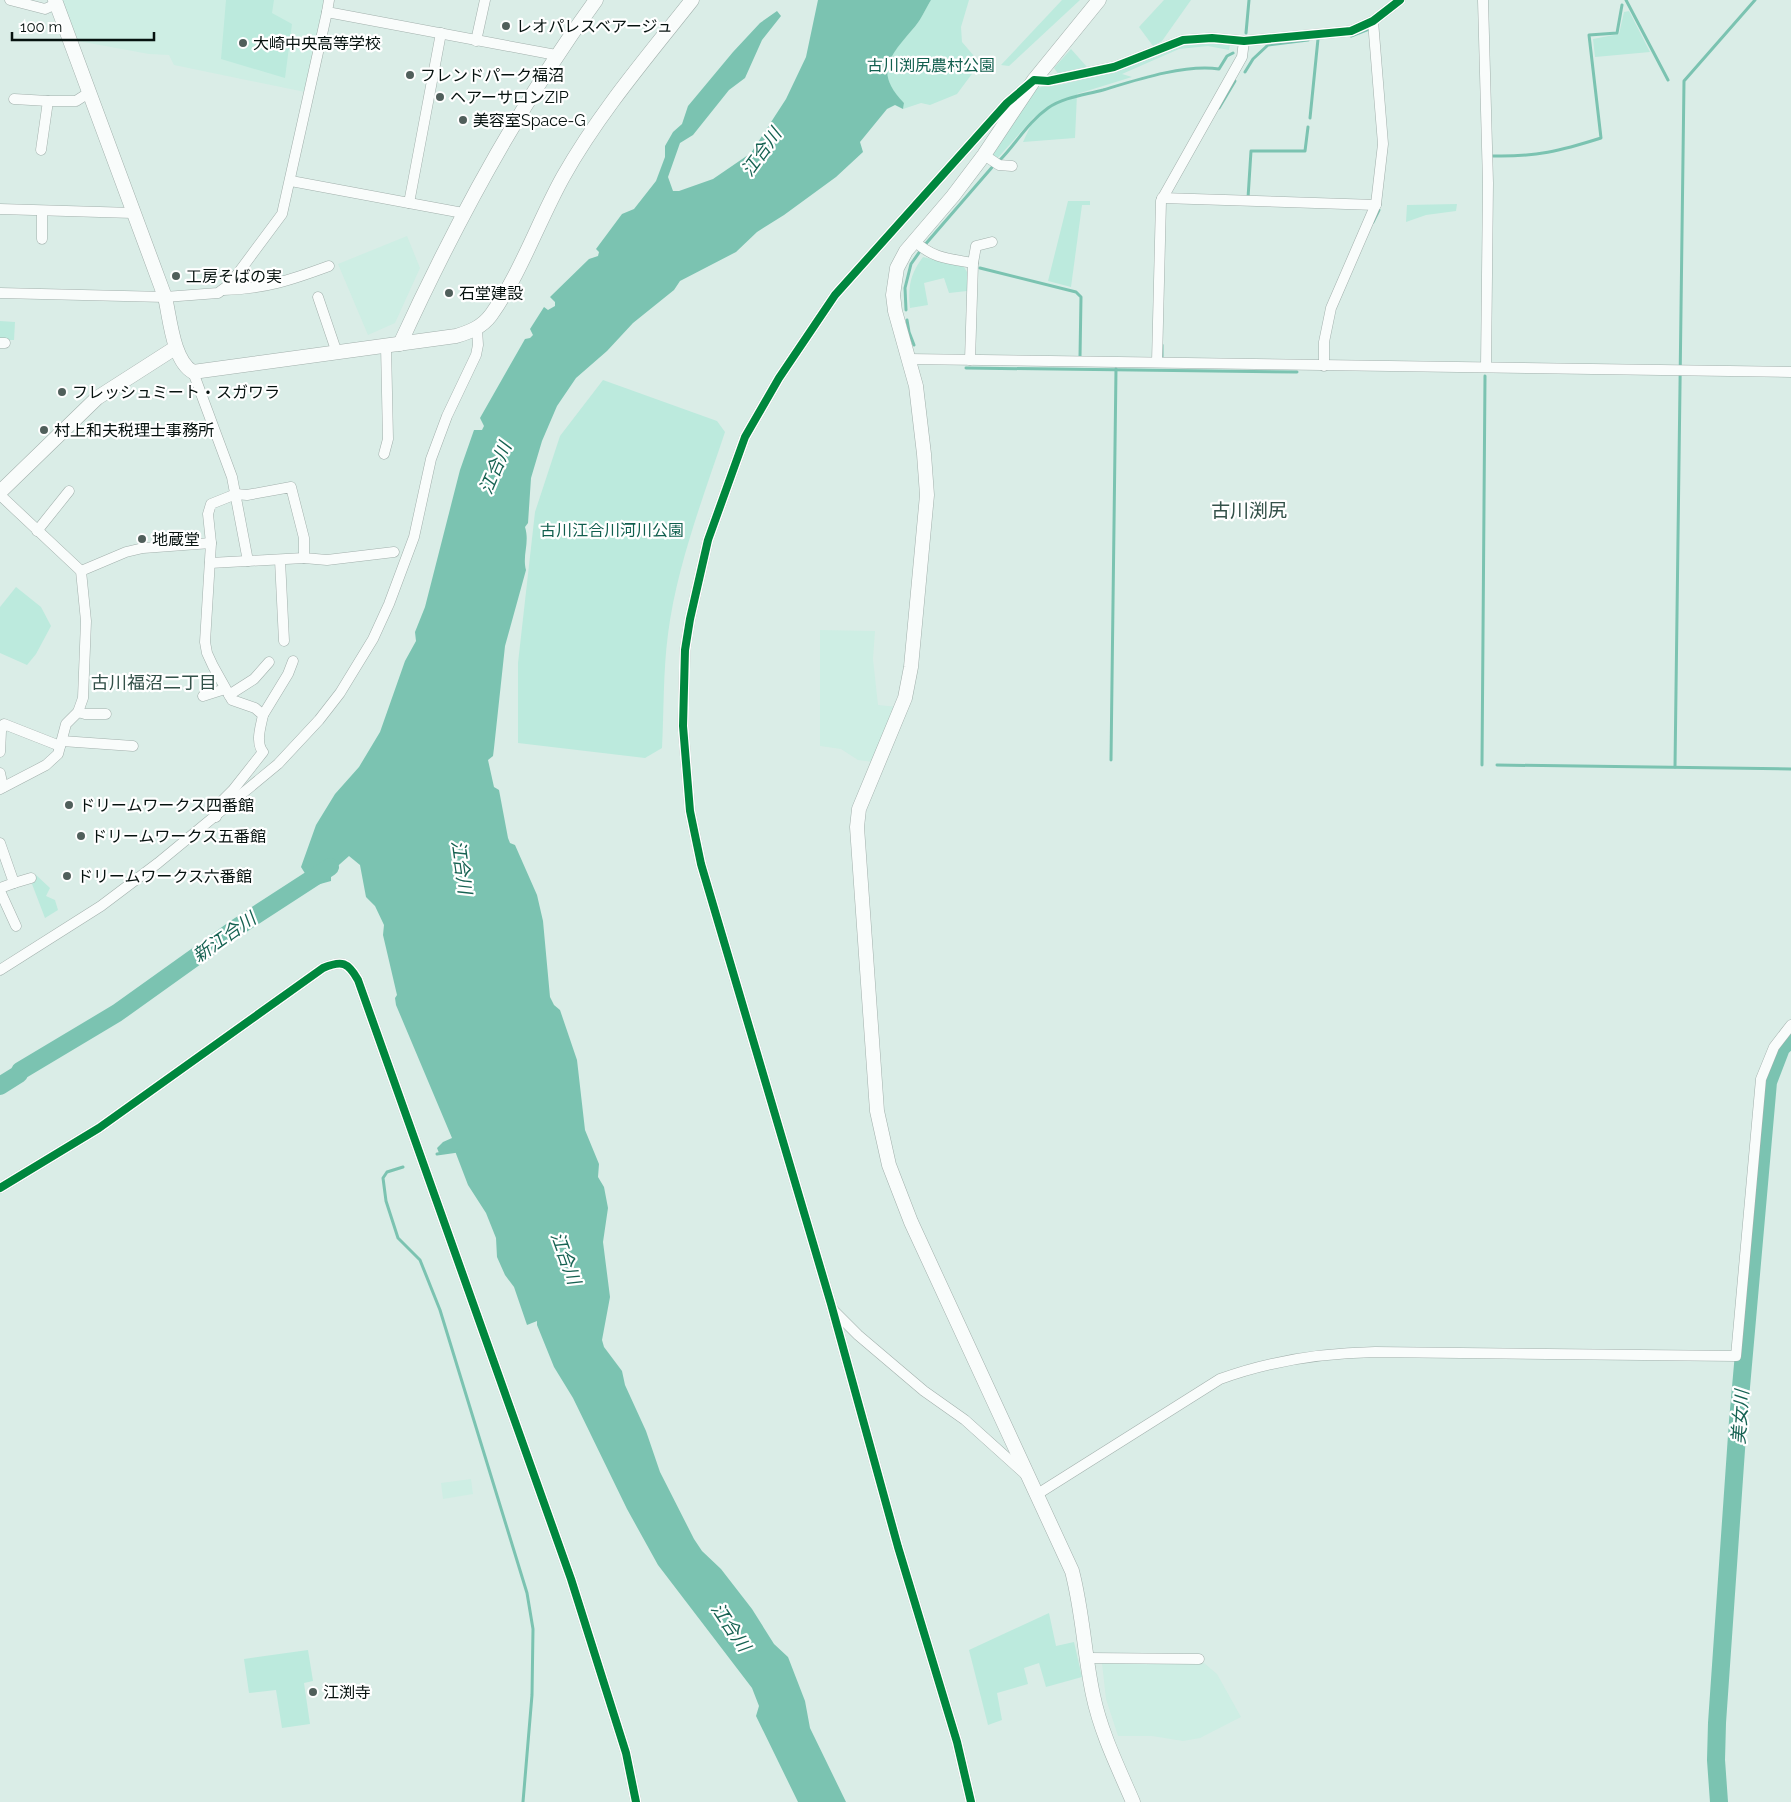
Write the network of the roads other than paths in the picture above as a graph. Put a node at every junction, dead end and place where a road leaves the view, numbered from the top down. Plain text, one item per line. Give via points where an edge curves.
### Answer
1 (10, 0) edge
2 (329, 0) edge
3 (485, 0) edge
4 (596, 0) edge
5 (692, 0) edge
6 (1100, 0) edge
7 (1400, 0) edge
8 (1483, 0) edge
9 (55, 2) edge
10 (327, 12) junction
11 (1373, 21) junction
12 (440, 33) junction
13 (476, 41) junction
14 (1244, 41) junction
15 (556, 55) junction
16 (1034, 80) junction
17 (90, 92) junction
18 (14, 99) dead end
19 (48, 101) junction
20 (42, 150) dead end
21 (991, 160) junction
22 (1012, 166) dead end
23 (291, 181) junction
24 (1166, 198) junction
25 (409, 203) junction
26 (1376, 205) junction
27 (0, 209) edge
28 (42, 210) junction
29 (133, 213) junction
30 (463, 213) junction
31 (42, 239) dead end
32 (916, 242) junction
33 (992, 242) dead end
34 (973, 263) junction
35 (329, 266) dead end
36 (223, 290) junction
37 (0, 293) edge
38 (165, 297) junction
39 (318, 297) dead end
40 (476, 329) junction
41 (400, 344) junction
42 (386, 346) junction
43 (175, 348) junction
44 (337, 353) junction
45 (908, 359) junction
46 (970, 360) junction
47 (1157, 362) junction
48 (1324, 366) junction
49 (1486, 367) junction
50 (193, 372) junction
51 (1791, 372) edge
52 (384, 454) dead end
53 (68, 491) dead end
54 (0, 494) edge
55 (236, 494) junction
56 (37, 531) junction
57 (211, 543) junction
58 (394, 552) dead end
59 (304, 558) junction
60 (280, 560) junction
61 (248, 561) junction
62 (210, 563) junction
63 (81, 571) junction
64 (284, 641) dead end
65 (293, 661) dead end
66 (270, 662) dead end
67 (227, 692) junction
68 (203, 696) dead end
69 (78, 712) junction
70 (106, 714) dead end
71 (263, 714) junction
72 (61, 744) junction
73 (133, 746) dead end
74 (0, 752) edge
75 (0, 773) edge
76 (1, 788) edge
77 (216, 817) junction
78 (0, 843) edge
79 (31, 878) dead end
80 (14, 884) junction
81 (0, 890) edge
82 (16, 926) dead end
83 (0, 970) edge
84 (1791, 1025) edge
85 (0, 1188) edge
86 (833, 1309) junction
87 (1026, 1475) junction
88 (1036, 1495) junction
89 (1088, 1658) junction
90 (1199, 1659) dead end
91 (636, 1802) edge
92 (971, 1802) edge
93 (1134, 1802) edge

1 - 9 street via 45,9
2 - 10 street
3 - 13 street
4 - 15 street
5 - 40 street via 612,101 563,177 516,272 490,316
6 - 16 street
7 - 11 street
8 - 49 street via 1488,183
9 - 17 street
10 - 12 street
10 - 23 street
11 - 14 street via 1351,31
11 - 26 street via 1383,144
12 - 13 street
12 - 25 street
13 - 15 street
14 - 16 street via 1183,40 1114,67 1048,81
14 - 24 street via 1242,57
15 - 30 street
16 - 21 street
16 - 86 street via 1007,103 835,295 779,378 745,437 722,496 690,619 683,726 690,811 717,918
17 - 19 street via 76,101
17 - 29 street
18 - 19 street
19 - 20 street
21 - 22 street
21 - 32 street via 954,196
23 - 25 street
23 - 36 street via 282,214
24 - 26 street
24 - 47 street
25 - 30 street
26 - 48 street via 1331,308 1324,342
27 - 28 street
28 - 29 street
28 - 31 street
29 - 38 street
30 - 41 street
32 - 34 street via 926,252
32 - 45 street via 897,268 893,296
33 - 34 street via 976,246
34 - 46 street
35 - 36 street via 282,283 253,289
36 - 38 street via 218,294
37 - 38 street
38 - 43 street
39 - 44 street
40 - 41 street via 456,336
40 - 77 street via 476,355 434,451 414,537 373,638 340,693 299,743
41 - 42 street
42 - 44 street
42 - 52 street via 388,439
43 - 50 street via 188,370
43 - 54 street via 97,398
44 - 50 street
45 - 46 street
45 - 87 street via 917,395 927,495 911,667 905,698 861,801 857,827 877,1111 898,1190
46 - 47 street
47 - 48 street
48 - 49 street
49 - 51 street
50 - 55 street via 226,457
53 - 56 street
54 - 56 street
55 - 57 street via 216,501 208,508
55 - 59 street via 247,496 291,487 304,538
55 - 61 street
56 - 63 street
57 - 62 street
57 - 63 street via 134,550 112,556
58 - 59 street via 327,560
59 - 60 street
60 - 61 street
60 - 64 street
61 - 62 street
62 - 67 street via 206,647
63 - 69 street via 86,621 83,698
65 - 71 street
66 - 67 street via 254,679
67 - 68 street
67 - 71 street via 232,700
69 - 70 street
69 - 72 street via 66,724
71 - 77 street via 259,740 263,752 215,808
72 - 73 street
72 - 74 street via 4,724
72 - 76 street via 58,754 46,765
75 - 76 street
77 - 83 street via 100,906
78 - 80 street
79 - 80 street
80 - 81 street
81 - 82 street
84 - 88 street via 1774,1048 1761,1080 1736,1356 1375,1352 1289,1358 1220,1379
85 - 91 street via 99,1128 323,968 335,963 352,969 571,1579 626,1753
86 - 87 street via 858,1335 924,1391 965,1420
86 - 92 street via 898,1547 957,1742
87 - 88 street
88 - 89 street via 1072,1571
89 - 90 street
89 - 93 street via 1104,1735

